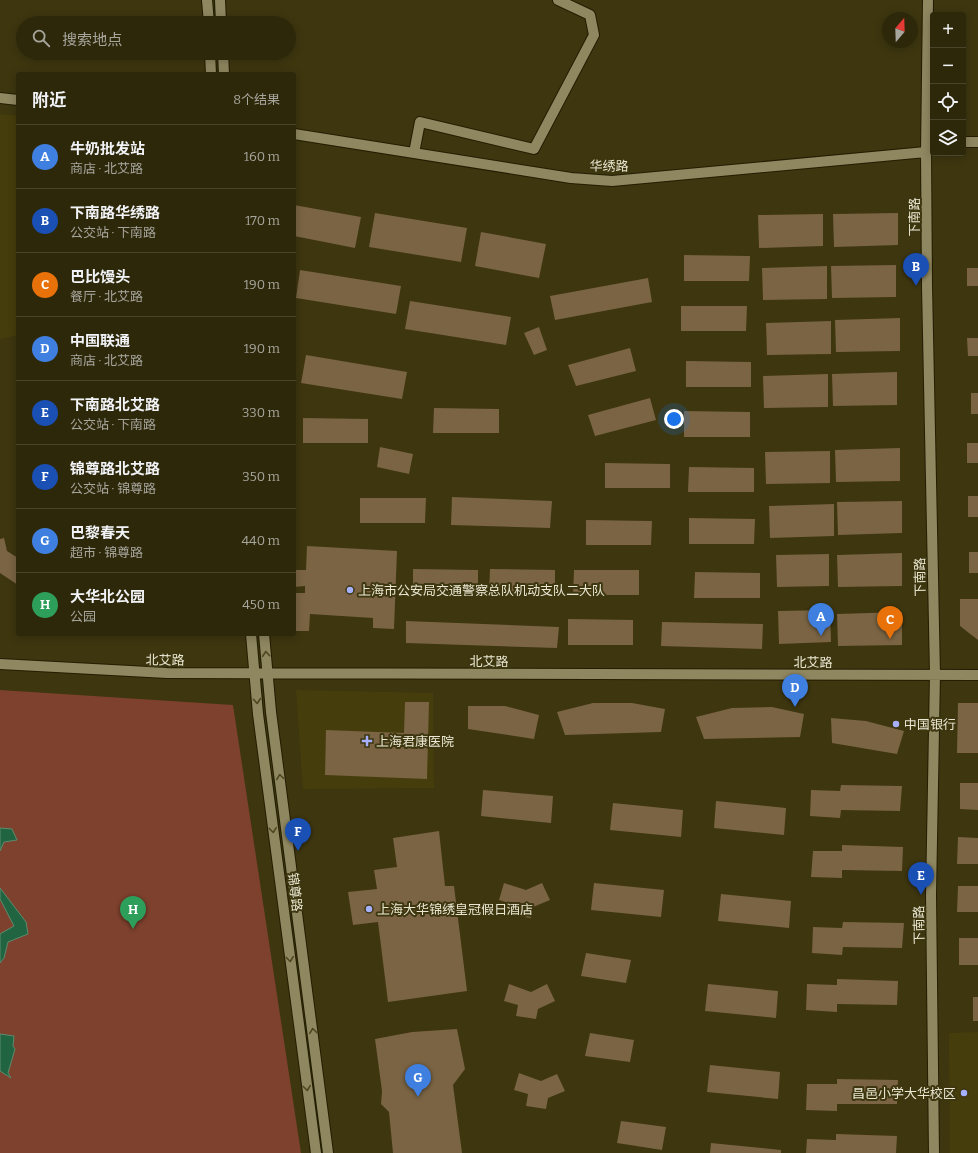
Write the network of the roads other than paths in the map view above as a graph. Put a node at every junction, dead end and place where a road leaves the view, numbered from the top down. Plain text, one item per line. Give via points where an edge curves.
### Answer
1 (207, 0) edge
2 (220, 0) edge
3 (558, 0) edge
4 (928, 0) edge
5 (208, 16) edge
6 (221, 16) edge
7 (210, 60) edge
8 (223, 60) edge
9 (211, 72) edge
10 (224, 72) edge
11 (0, 98) edge
12 (16, 100) edge
13 (296, 134) edge
14 (966, 142) edge
15 (978, 142) edge
16 (929, 146) edge
17 (414, 153) junction
18 (251, 636) edge
19 (264, 636) edge
20 (0, 664) edge
21 (255, 674) junction
22 (268, 674) junction
23 (934, 674) junction
24 (978, 675) edge
25 (316, 1153) edge
26 (328, 1153) edge
27 (934, 1153) edge

1 - 5 street
2 - 6 street
3 - 17 street via 590,15 594,34 534,149 420,122
4 - 16 street, 下南路
7 - 9 street
8 - 10 street
11 - 12 street
13 - 17 street, 华绣路
14 - 15 street
16 - 17 street, 华绣路 via 612,181 571,178
16 - 23 street, 下南路
18 - 21 street, 锦尊路
22 -> 19 street, 锦尊路
20 - 21 street, 北艾路 via 104,671
21 - 22 street, 北艾路
21 -> 25 street, 锦尊路
22 - 23 street, 北艾路
26 -> 22 street, 锦尊路
23 - 24 street, 北艾路
23 - 27 street, 下南路 via 931,895

